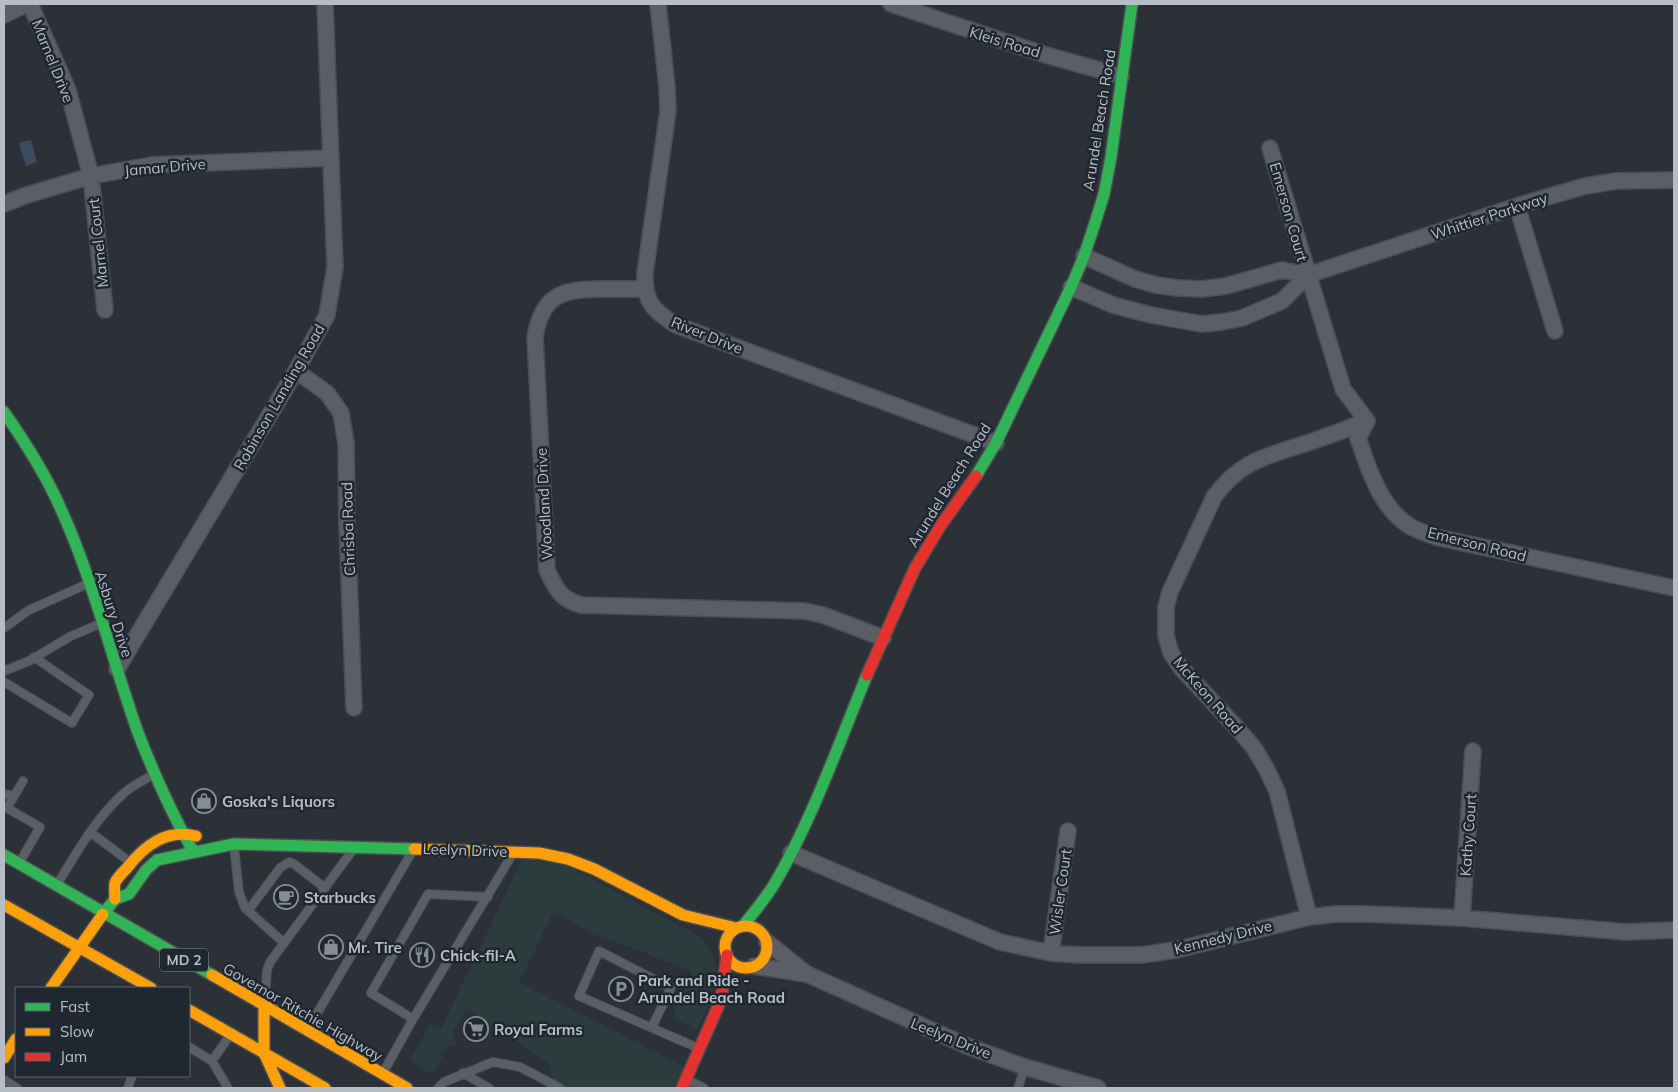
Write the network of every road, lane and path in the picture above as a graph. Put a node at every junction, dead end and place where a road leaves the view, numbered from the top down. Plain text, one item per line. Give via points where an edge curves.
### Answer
1 (28, 4) edge
2 (325, 4) edge
3 (658, 4) edge
4 (891, 4) edge
5 (1132, 4) edge
6 (4, 14) edge
7 (1121, 76) junction
8 (1270, 148) dead end
9 (331, 158) junction
10 (91, 176) junction
11 (1674, 180) edge
12 (4, 204) edge
13 (1517, 206) junction
14 (1084, 256) junction
15 (1308, 275) junction
16 (1071, 287) junction
17 (644, 289) junction
18 (105, 310) dead end
19 (1555, 331) dead end
20 (296, 371) junction
21 (4, 412) edge
22 (1367, 421) junction
23 (996, 443) junction
24 (89, 583) junction
25 (1674, 588) edge
26 (102, 623) junction
27 (4, 628) edge
28 (883, 638) junction
29 (34, 657) junction
30 (116, 669) junction
31 (4, 671) edge
32 (4, 682) edge
33 (354, 708) dead end
34 (1473, 751) dead end
35 (154, 773) junction
36 (23, 781) dead end
37 (4, 794) edge
38 (14, 796) junction
39 (1068, 831) dead end
40 (90, 832) junction
41 (182, 833) junction
42 (234, 844) junction
43 (356, 847) junction
44 (414, 848) junction
45 (193, 851) junction
46 (514, 851) junction
47 (791, 853) junction
48 (4, 855) edge
49 (131, 863) junction
50 (19, 864) junction
51 (774, 884) junction
52 (56, 885) junction
53 (325, 888) junction
54 (488, 897) junction
55 (115, 899) junction
56 (4, 905) edge
57 (248, 911) junction
58 (103, 914) junction
59 (683, 915) junction
60 (1309, 916) junction
61 (1462, 918) junction
62 (740, 927) junction
63 (1674, 930) edge
64 (765, 938) junction
65 (284, 943) junction
66 (79, 947) junction
67 (726, 953) junction
68 (1052, 953) junction
69 (752, 967) junction
70 (807, 974) junction
71 (137, 985) edge
72 (52, 987) edge
73 (721, 1000) junction
74 (264, 1006) junction
75 (190, 1011) edge
76 (413, 1019) junction
77 (652, 1027) junction
78 (306, 1031) junction
79 (230, 1034) junction
80 (15, 1041) edge
81 (190, 1048) edge
82 (700, 1048) junction
83 (264, 1053) junction
84 (4, 1058) edge
85 (212, 1061) junction
86 (1024, 1067) junction
87 (463, 1073) junction
88 (382, 1074) junction
89 (4, 1080) edge
90 (684, 1084) edge
91 (17, 1088) edge
92 (228, 1088) edge
93 (280, 1088) edge
94 (325, 1088) edge
95 (407, 1088) edge
96 (438, 1088) edge
97 (489, 1088) edge
98 (560, 1088) edge
99 (704, 1088) edge
100 (1018, 1088) edge
101 (1098, 1088) edge

1 - 6 street
1 - 10 street, Marnel Drive via 68,90
2 - 9 street, Robinson Landing Road
3 - 17 street via 668,111
4 - 7 street, Kleis Road
5 - 7 main road, Arundel Beach Road
7 - 14 main road, Arundel Beach Road via 1104,194
8 - 15 street, Emerson Court
9 - 10 street, Jamar Drive via 152,165
9 - 20 street, Robinson Landing Road via 335,267 327,315
10 - 12 street, Jamar Drive
10 - 18 street, Marnel Court
11 - 13 street, Whittier Parkway via 1616,181
13 - 15 street, Whittier Parkway
13 - 19 street
14 - 15 street, Whittier Parkway via 1135,279 1178,288 1226,286 1282,270
14 - 16 main road, Arundel Beach Road
15 - 16 street, Whittier Parkway via 1282,301 1242,318 1202,324 1113,305
15 - 22 street via 1343,389
16 - 23 main road, Arundel Beach Road
17 - 23 street, River Drive via 651,304 676,325
17 - 28 street, Woodland Drive via 570,290 549,302 538,321 535,337 547,566 560,594 581,606 804,611
20 - 30 street, Robinson Landing Road
20 - 33 street, Chrisba Road via 327,393 341,413 346,443
21 - 24 main road, Asbury Drive via 35,458 61,510
22 - 25 street, Emerson Road via 1358,438 1371,476 1395,514 1411,527 1436,537
22 - 60 street, McKeon Road via 1268,455 1238,471 1224,483 1198,531 1166,607 1166,636 1171,653 1254,748 1274,784
23 - 28 main road, Arundel Beach Road via 928,545
24 - 26 main road, Asbury Drive
24 - 27 lane via 29,610
26 - 29 lane
26 - 30 main road, Asbury Drive
28 - 47 main road, Arundel Beach Road
29 - 31 lane
29 - 32 lane via 89,695 72,723
30 - 35 main road, Asbury Drive
34 - 61 street, Kathy Court
35 - 40 lane via 124,793
35 - 41 main road, Asbury Drive
36 - 38 lane
37 - 38 lane
38 - 50 lane via 7,808 40,827
39 - 68 street, Wisler Court
40 - 49 lane
40 - 52 lane
41 - 42 main road, Leelyn Drive via 218,838
41 - 45 main road, Asbury Drive
41 - 49 main road, Leelyn Drive via 150,845
42 - 43 main road, Leelyn Drive
42 - 45 main road, Leelyn Drive
42 - 57 lane via 239,892
43 - 44 main road, Leelyn Drive
43 - 53 lane
44 - 46 main road, Leelyn Drive
44 - 78 lane
45 - 55 main road, Leelyn Drive via 157,860 129,894
46 - 54 lane
46 - 59 main road, Leelyn Drive via 539,852 568,859
47 - 51 main road, Arundel Beach Road
47 - 68 street, Kennedy Drive via 1000,942
48 - 50 main road, Governor Ritchie Highway / MD 2
49 - 55 main road, Leelyn Drive via 115,883
50 - 52 main road, Governor Ritchie Highway / MD 2
51 - 62 main road, Arundel Beach Road
51 - 64 main road, Arundel Beach Road
52 - 58 main road, Governor Ritchie Highway / MD 2
53 - 57 lane via 289,862 280,868
53 - 65 lane
54 - 76 lane
54 - 76 lane via 428,894 371,993
55 - 58 main road, Leelyn Drive
56 - 66 main road, MD 2
57 - 65 lane
58 - 66 main road, Leelyn Drive
58 - 74 main road, Governor Ritchie Highway / MD 2
59 - 62 main road, Leelyn Drive
59 - 67 main road, Leelyn Drive
60 - 61 street, Kennedy Drive via 1367,914
60 - 68 street, Kennedy Drive via 1176,950 1110,956
61 - 63 street, Kennedy Drive via 1626,932
62 - 64 main road via 755,928
62 - 67 main road via 727,938
64 - 69 main road via 767,948 763,959
64 - 70 street, Leelyn Drive
65 - 74 lane via 267,970
66 - 71 main road, MD 2
66 - 72 main road, Leelyn Drive
67 - 69 main road via 734,964
67 - 73 main road
69 - 70 street, Leelyn Drive
69 - 73 main road
70 - 86 street, Leelyn Drive via 967,1046
73 - 82 main road
74 - 78 main road, Governor Ritchie Highway / MD 2
74 - 83 main road
75 - 79 main road
76 - 88 lane
77 - 77 lane via 579,996 599,951 671,988
77 - 82 lane
78 - 88 main road, Governor Ritchie Highway / MD 2
79 - 83 main road
79 - 85 lane
80 - 84 main road
81 - 85 lane
82 - 90 main road
83 - 93 main road
83 - 94 main road
85 - 92 lane
86 - 100 lane
86 - 101 street, Leelyn Drive
87 - 96 lane
87 - 97 lane
87 - 98 lane via 493,1062 520,1067
88 - 95 main road, Governor Ritchie Highway / MD 2
89 - 91 lane
90 - 99 lane

